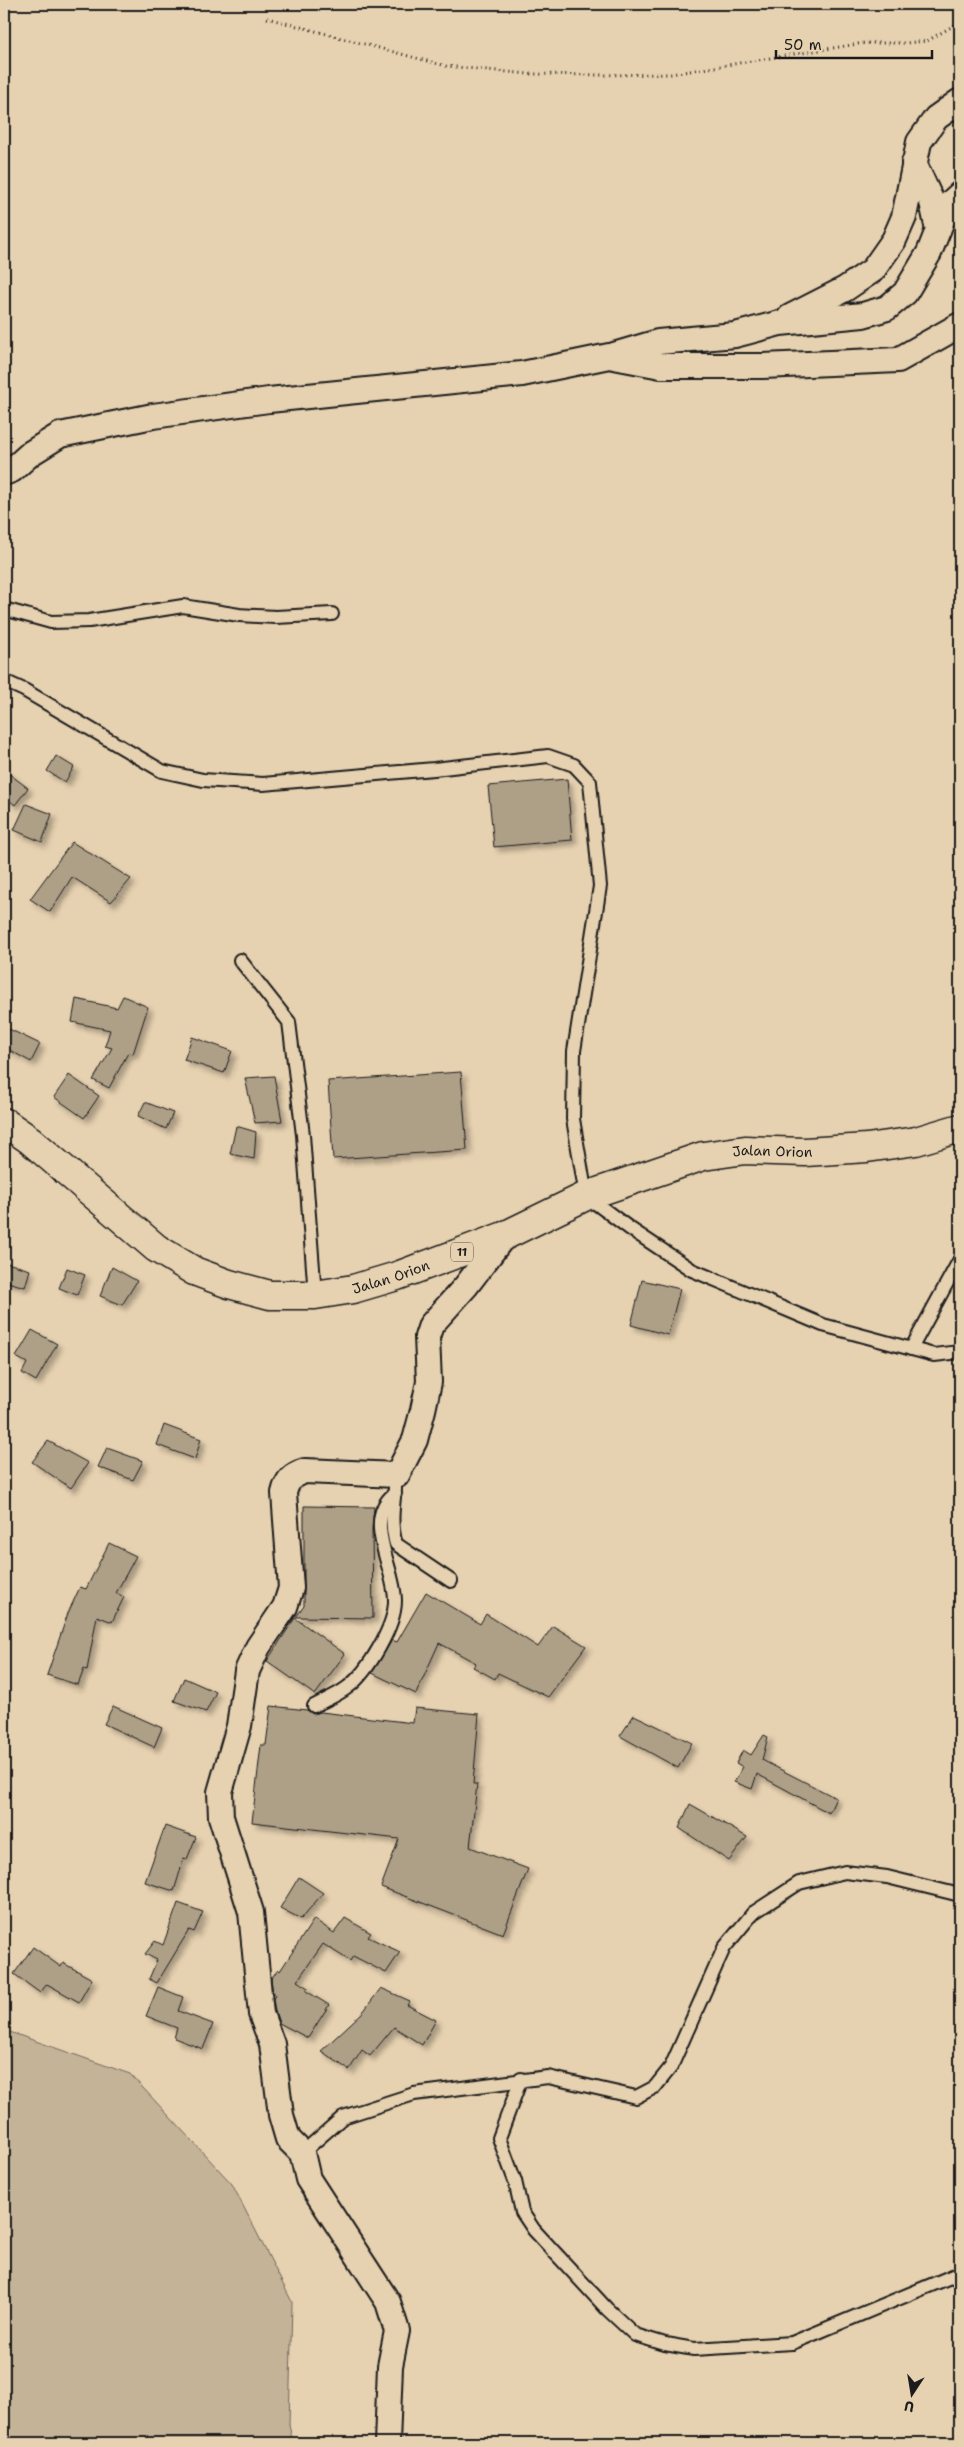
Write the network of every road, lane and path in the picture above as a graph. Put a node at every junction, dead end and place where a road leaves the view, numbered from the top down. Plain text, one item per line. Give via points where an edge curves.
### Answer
1 (267, 18) dead end
2 (960, 22) edge
3 (960, 101) edge
4 (914, 164) junction
5 (960, 194) edge
6 (938, 230) junction
7 (780, 323) junction
8 (960, 325) edge
9 (610, 356) junction
10 (4, 473) edge
11 (4, 609) edge
12 (332, 614) dead end
13 (4, 681) edge
14 (240, 960) dead end
15 (4, 1122) edge
16 (960, 1128) edge
17 (586, 1196) junction
18 (504, 1236) junction
19 (960, 1259) edge
20 (315, 1295) junction
21 (910, 1349) junction
22 (960, 1352) edge
23 (396, 1484) junction
24 (451, 1581) dead end
25 (314, 1706) dead end
26 (960, 1895) edge
27 (522, 2079) junction
28 (302, 2153) junction
29 (960, 2273) edge
30 (387, 2443) edge

1 - 2 path via 446,66 528,74 600,75 671,74 864,43 926,41
3 - 4 street via 936,118 919,142
4 - 6 street via 932,202
4 - 7 street via 904,217 894,240 873,270 845,290
5 - 6 street via 948,205
6 - 7 street via 929,253 905,293 887,308 863,315
7 - 9 street via 735,335 658,342
8 - 9 street via 898,360 763,366 660,366
9 - 10 street via 522,374 269,400 154,416 60,435
11 - 12 lane via 51,622 89,621 182,606 257,616
13 - 17 lane via 162,771 203,780 263,784 548,756 574,765 590,782 600,886 574,1051 573,1119
14 - 20 lane via 289,1022
15 - 20 highway, Jalan Orion / 11 via 30,1140 156,1248 194,1272 270,1295
16 - 17 highway, Jalan Orion / 11 via 916,1141 867,1148 805,1152 745,1150 703,1156
17 - 18 highway, Jalan Orion / 11
17 - 21 lane via 692,1270 823,1325
18 - 20 highway, Jalan Orion / 11 via 397,1276 353,1289
18 - 23 street via 466,1286 431,1324 427,1337 429,1382 423,1410 415,1440
19 - 21 lane
21 - 22 lane via 934,1355
23 - 24 lane via 392,1515 396,1544
23 - 25 lane via 380,1513 380,1531 395,1601 393,1616 358,1678 348,1688
23 - 28 street via 305,1472 296,1474 286,1483 291,1588 285,1607 258,1646 247,1671 239,1726 220,1792 221,1817 251,1912 261,2014 272,2044 281,2115 288,2139
26 - 27 lane via 887,1877 845,1872 800,1883 753,1912 724,1948 671,2067 654,2088 636,2097 548,2077
27 - 28 lane via 414,2094 343,2117
27 - 29 lane via 499,2138 515,2181 522,2212 534,2230 635,2335 694,2349 792,2343
28 - 30 street via 308,2179 388,2302 397,2331 390,2366

